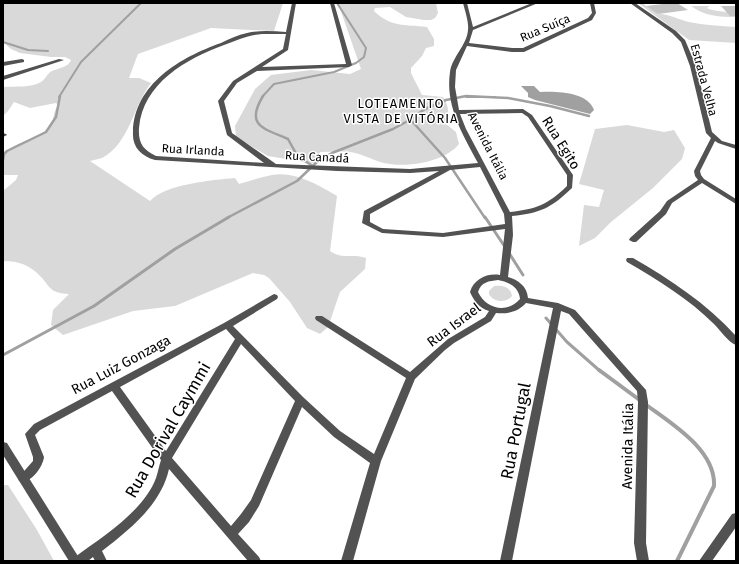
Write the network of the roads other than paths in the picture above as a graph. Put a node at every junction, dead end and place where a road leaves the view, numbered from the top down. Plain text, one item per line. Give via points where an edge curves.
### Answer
1 (294, 3) edge
2 (332, 3) edge
3 (465, 3) edge
4 (536, 3) edge
5 (592, 3) edge
6 (632, 3) edge
7 (471, 30) junction
8 (287, 33) junction
9 (466, 44) junction
10 (61, 60) dead end
11 (22, 61) dead end
12 (3, 64) edge
13 (255, 69) junction
14 (3, 78) edge
15 (456, 112) junction
16 (714, 138) junction
17 (736, 147) edge
18 (483, 165) junction
19 (273, 166) junction
20 (449, 168) junction
21 (702, 180) junction
22 (736, 202) edge
23 (508, 214) junction
24 (509, 226) junction
25 (633, 240) dead end
26 (630, 260) dead end
27 (504, 278) junction
28 (274, 298) dead end
29 (524, 300) junction
30 (558, 306) junction
31 (494, 310) junction
32 (319, 318) dead end
33 (227, 325) junction
34 (240, 338) junction
35 (736, 342) edge
36 (411, 377) junction
37 (114, 386) junction
38 (300, 400) junction
39 (3, 446) edge
40 (166, 458) junction
41 (376, 461) junction
42 (23, 478) junction
43 (736, 518) edge
44 (232, 533) junction
45 (95, 550) junction
46 (75, 561) edge
47 (79, 561) edge
48 (101, 561) edge
49 (255, 561) edge
50 (347, 561) edge
51 (506, 561) edge
52 (643, 561) edge
53 (705, 561) edge

1 - 8 street, Rua Canadá
2 - 13 street via 348,65
3 - 7 street
4 - 7 street
5 - 9 street, Rua Suíça via 594,13 590,19 527,49 512,50
6 - 16 street, Estrada Velha via 683,41 693,66 707,127
7 - 9 street, Avenida Itália
8 - 13 street, Rua Canadá via 285,50
8 - 19 street, Rua Irlanda via 255,33 243,36 182,62 153,87 141,107 136,126 136,143 139,149 156,158
9 - 15 street, Avenida Itália via 452,75
10 - 14 street
11 - 12 street
13 - 19 street, Rua Canadá via 234,82 221,101 229,134
15 - 18 street, Avenida Itália
15 - 23 street, Rua Egito via 523,111 530,116 570,175 570,187 554,202 538,211
16 - 17 street
16 - 21 street via 697,171
18 - 20 street, Rua Canadá
18 - 23 street, Avenida Itália
19 - 20 street, Rua Canadá via 410,171
20 - 24 street via 367,213 366,223 382,231 443,235
21 - 22 street
21 - 25 street via 669,202 663,212
23 - 24 street, Avenida Itália
24 - 27 street, Avenida Itália
26 - 35 street via 687,295 719,322
27 - 29 street via 520,287
27 - 31 street via 486,279 475,288 475,297 478,301
28 - 33 street, Rua Luiz Gonzaga
29 - 30 street, Avenida Itália
29 - 31 street via 513,310
30 - 51 street, Rua Portugal
30 - 52 street, Avenida Itália via 577,317 637,384 643,396 640,543
31 - 36 street, Rua Israel via 488,319 451,341
32 - 36 street
33 - 34 street
33 - 37 street, Rua Luiz Gonzaga
34 - 38 street
34 - 40 street, Rua Dorival Caymmi
36 - 41 street
37 - 40 street
37 - 42 street, Rua Luiz Gonzaga via 33,430 30,434 40,459
38 - 41 street via 337,434
38 - 44 street via 255,503
39 - 42 street
40 - 44 street
40 - 45 street, Rua Dorival Caymmi via 161,479 153,494 138,513
41 - 50 street
42 - 46 street
43 - 53 street
44 - 49 street
45 - 47 street, Rua Dorival Caymmi
45 - 48 street

